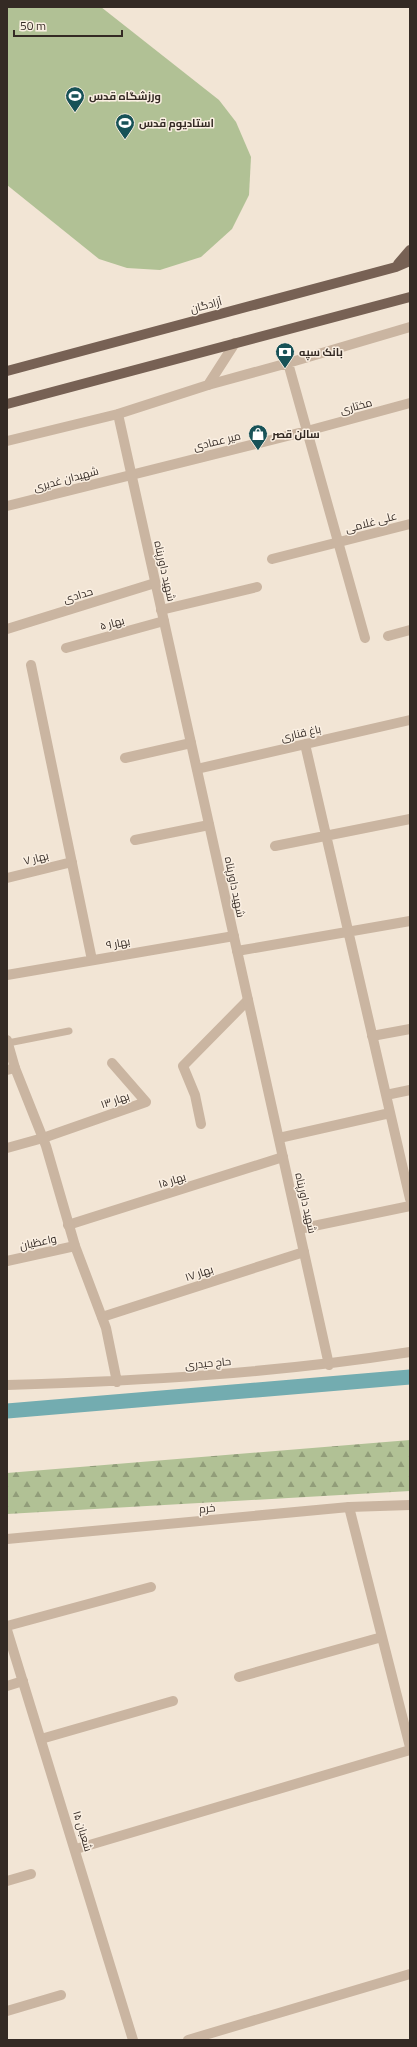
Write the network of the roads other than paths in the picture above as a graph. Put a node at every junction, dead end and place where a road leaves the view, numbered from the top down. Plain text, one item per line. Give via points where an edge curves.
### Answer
1 (410, 250) edge
2 (410, 261) edge
3 (396, 267) junction
4 (410, 297) edge
5 (410, 327) edge
6 (236, 343) junction
7 (288, 363) junction
8 (7, 371) edge
9 (208, 385) junction
10 (410, 403) edge
11 (7, 404) edge
12 (118, 414) junction
13 (307, 432) junction
14 (7, 441) edge
15 (131, 474) junction
16 (7, 506) edge
17 (410, 524) edge
18 (338, 543) junction
19 (272, 559) dead end
20 (156, 583) junction
21 (257, 587) dead end
22 (162, 610) junction
23 (164, 621) junction
24 (7, 629) edge
25 (410, 630) edge
26 (388, 636) dead end
27 (365, 638) dead end
28 (66, 648) dead end
29 (31, 665) dead end
30 (410, 720) edge
31 (191, 743) junction
32 (305, 744) junction
33 (125, 758) dead end
34 (197, 769) junction
35 (410, 819) edge
36 (209, 825) junction
37 (326, 836) junction
38 (135, 840) dead end
39 (275, 846) dead end
40 (72, 862) junction
41 (7, 878) edge
42 (410, 921) edge
43 (348, 932) junction
44 (234, 936) junction
45 (237, 951) junction
46 (92, 960) junction
47 (7, 975) edge
48 (248, 1000) junction
49 (410, 1029) edge
50 (69, 1031) dead end
51 (372, 1036) junction
52 (7, 1041) edge
53 (112, 1063) dead end
54 (11, 1069) edge
55 (410, 1090) edge
56 (386, 1095) junction
57 (390, 1113) junction
58 (201, 1124) dead end
59 (43, 1138) junction
60 (279, 1138) junction
61 (7, 1148) edge
62 (283, 1157) junction
63 (410, 1199) edge
64 (68, 1225) junction
65 (299, 1229) junction
66 (74, 1246) junction
67 (304, 1252) junction
68 (7, 1261) edge
69 (102, 1316) junction
70 (410, 1352) edge
71 (329, 1365) junction
72 (117, 1382) junction
73 (7, 1385) edge
74 (410, 1505) edge
75 (349, 1507) junction
76 (7, 1539) edge
77 (151, 1587) dead end
78 (7, 1626) edge
79 (7, 1630) edge
80 (382, 1637) junction
81 (239, 1677) dead end
82 (23, 1681) junction
83 (7, 1686) edge
84 (173, 1701) dead end
85 (41, 1739) junction
86 (410, 1749) edge
87 (76, 1849) junction
88 (31, 1874) dead end
89 (7, 1881) edge
90 (410, 1974) edge
91 (61, 1995) dead end
92 (7, 2011) edge
93 (134, 2040) edge
94 (188, 2040) edge

1 - 3 main road
2 - 3 main road, آزادگان
3 - 8 main road, آزادگان
4 - 6 main road
5 - 7 street
6 - 9 street
6 - 11 main road
7 - 9 street
7 - 13 street
9 - 12 street
10 - 13 street, مختاری
12 - 14 street
12 - 15 street, شهید داورپناه
13 - 15 street, میر عمادی
13 - 18 street
15 - 16 street, شهیدان غدیری
15 - 20 street, شهید داورپناه
17 - 18 street, علی غلامی
18 - 19 street, علی غلامی
18 - 27 street
20 - 22 street, شهید داورپناه
20 - 24 street, حدادی
21 - 22 street
22 - 23 street, شهید داورپناه
23 - 28 street, بهار ۵
23 - 31 street, شهید داورپناه
25 - 26 street
29 - 40 street
30 - 32 street, باغ قناری
31 - 33 street
31 - 34 street, شهید داورپناه
32 - 34 street, باغ قناری
32 - 37 street
34 - 36 street, شهید داورپناه
35 - 37 street
36 - 38 street
36 - 44 street, شهید داورپناه
37 - 39 street
37 - 43 street
40 - 41 street, بهار ۷
40 - 46 street
42 - 43 street
43 - 45 street
43 - 51 street
44 - 45 street, شهید داورپناه
44 - 46 street, بهار ۹
45 - 48 street, شهید داورپناه
46 - 47 street, بهار ۹
48 - 58 street via 183,1066 195,1095
48 - 60 street, شهید داورپناه
49 - 51 street
50 - 52 lane
51 - 56 street
52 - 54 street
53 - 59 street, بهار ۱۳ via 146,1102
54 - 59 street
55 - 56 street
56 - 57 street
57 - 60 street
57 - 63 street
59 - 61 street
59 - 64 street
60 - 62 street, شهید داورپناه
62 - 64 street, بهار ۱۵
62 - 65 street, شهید داورپناه
63 - 65 street
64 - 66 street
65 - 67 street, شهید داورپناه
66 - 68 street, واعظیان
66 - 69 street
67 - 69 street, بهار ۱۷
67 - 71 street, شهید داورپناه
69 - 72 street
70 - 71 street, حاج حیدری
71 - 72 street, حاج حیدری
72 - 73 street, حاج حیدری
74 - 75 street, خرم
75 - 76 street, خرم
75 - 80 street
77 - 78 street
79 - 82 street, ۱۵ شعبان
80 - 81 street
80 - 86 street
82 - 83 street
82 - 85 street, ۱۵ شعبان
84 - 85 street
85 - 87 street, ۱۵ شعبان
86 - 87 street
87 - 93 street, ۱۵ شعبان
88 - 89 street
90 - 94 street
91 - 92 street

